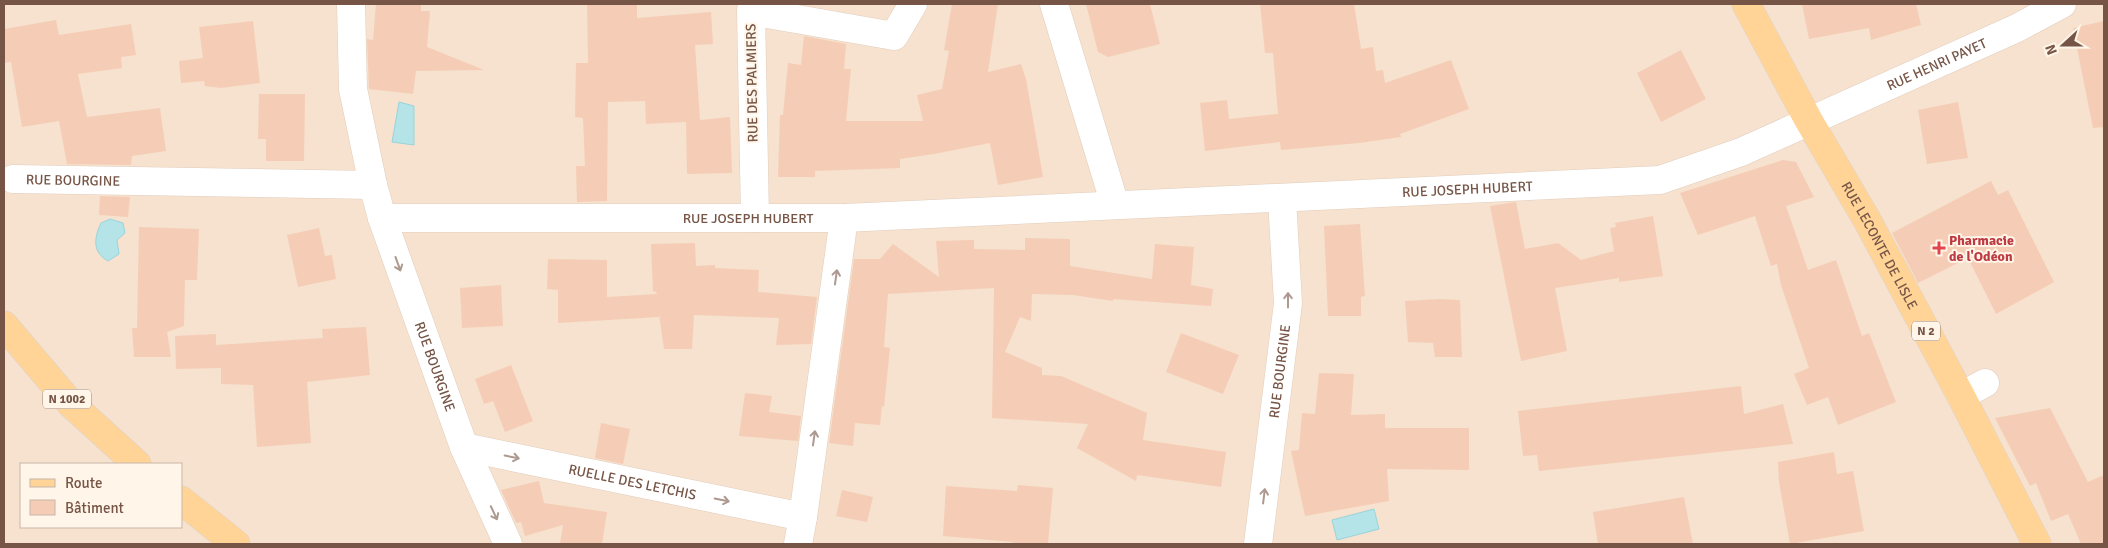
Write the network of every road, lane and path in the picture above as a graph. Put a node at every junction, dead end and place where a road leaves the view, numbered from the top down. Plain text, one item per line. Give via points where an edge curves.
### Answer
1 (351, 4) edge
2 (913, 4) edge
3 (1054, 4) edge
4 (1746, 4) edge
5 (2062, 4) edge
6 (1809, 121) junction
7 (13, 179) dead end
8 (372, 186) junction
9 (1282, 199) junction
10 (1115, 205) junction
11 (382, 218) junction
12 (754, 218) junction
13 (844, 218) junction
14 (4, 325) edge
15 (1985, 383) dead end
16 (1961, 396) junction
17 (464, 447) junction
18 (136, 463) edge
19 (182, 501) edge
20 (803, 517) junction
21 (236, 544) edge
22 (508, 544) edge
23 (798, 544) edge
24 (1258, 544) edge
25 (2037, 544) edge

1 - 8 street, RUE BOURGINE via 353,89
2 - 12 street, RUE DES PALMIERS via 894,36 751,11
3 - 10 street
4 - 6 main road, RUE LECONTE DE LISLE / N 2
5 - 6 street, RUE HENRI PAYET via 2017,28
6 - 9 street, RUE JOSEPH HUBERT via 1741,152 1660,180
6 - 16 main road, RUE LECONTE DE LISLE / N 2 via 1867,220
7 - 8 street, RUE BOURGINE
8 - 11 street, RUE BOURGINE
9 - 10 street, RUE JOSEPH HUBERT
24 -> 9 street, RUE BOURGINE via 1288,303
10 - 13 street, RUE JOSEPH HUBERT
11 - 12 street, RUE JOSEPH HUBERT
11 -> 17 street, RUE BOURGINE
12 - 13 street, RUE JOSEPH HUBERT
20 -> 13 street
14 - 18 main road, N 1002 via 71,404
15 - 16 street
16 - 25 main road, RUE LECONTE DE LISLE / N 2
17 -> 20 street, RUELLE DES LETCHIS
17 -> 22 street, RUE BOURGINE
19 - 21 main road
20 - 23 street

